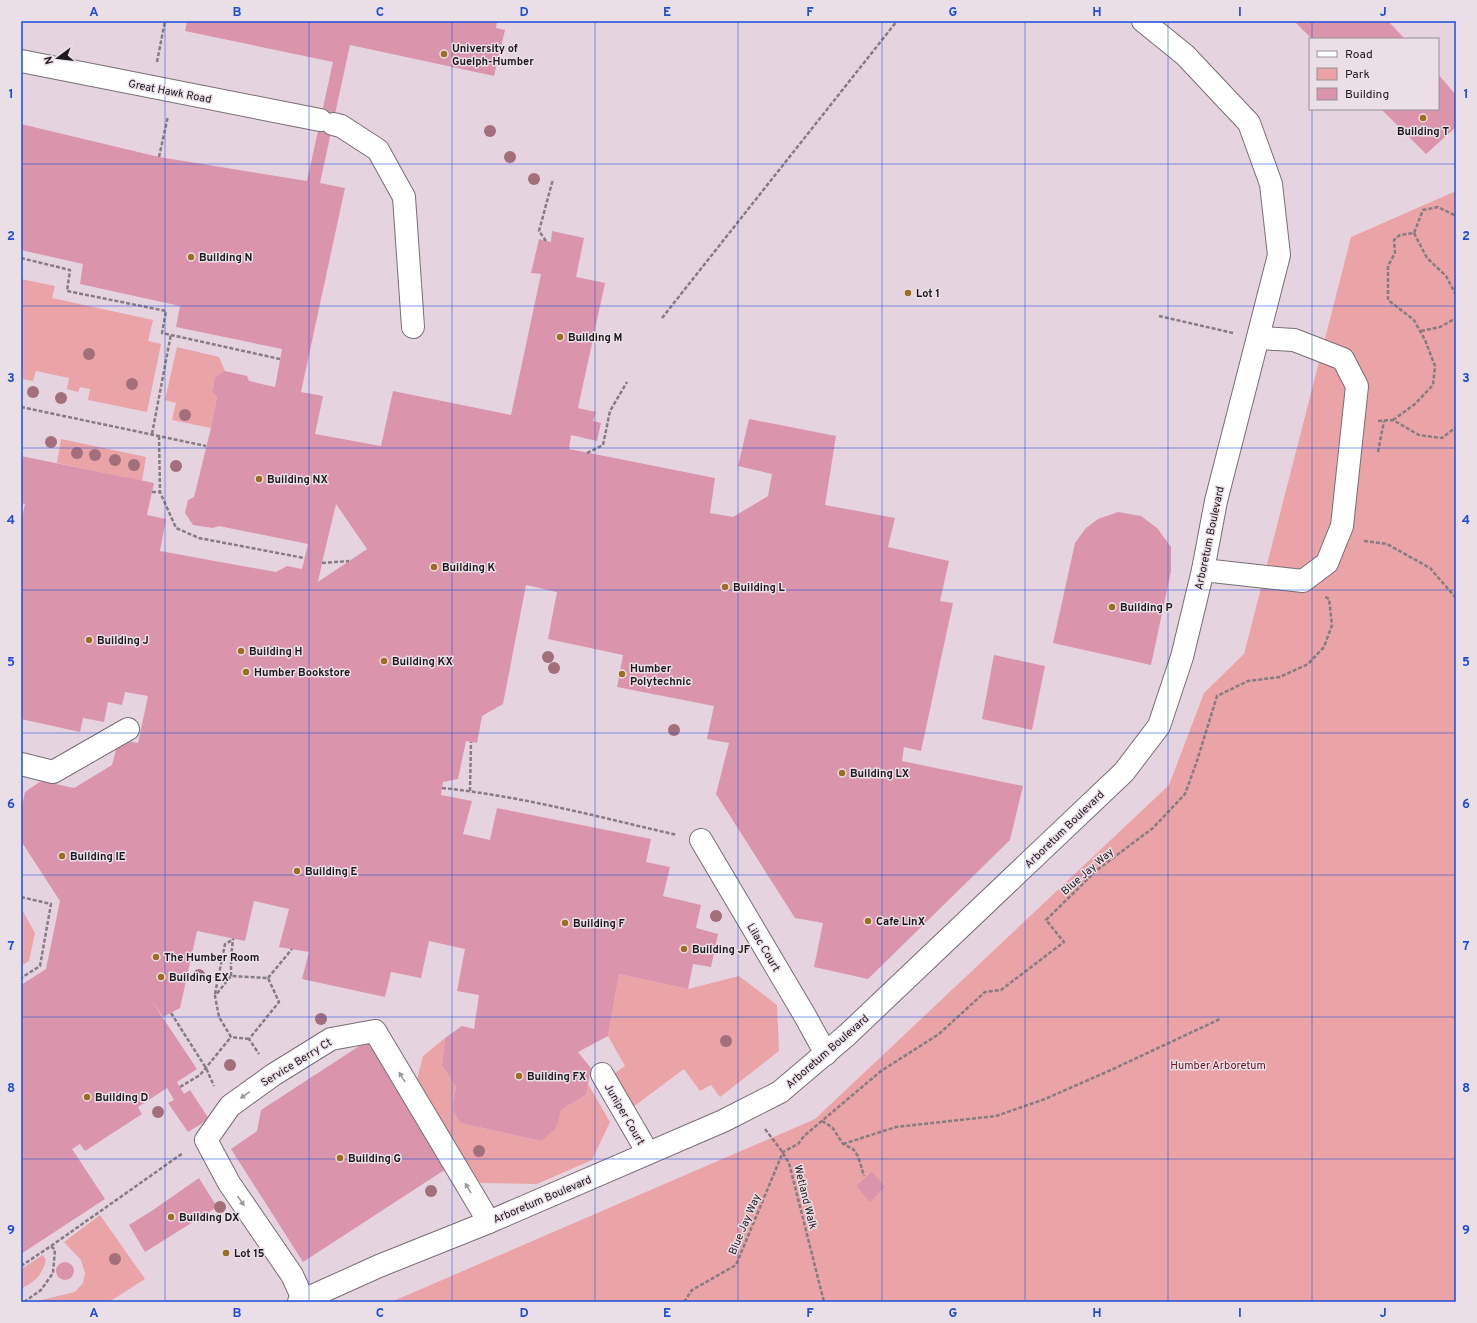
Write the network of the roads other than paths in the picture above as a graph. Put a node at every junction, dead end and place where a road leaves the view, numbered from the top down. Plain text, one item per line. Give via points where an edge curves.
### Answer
1 (1142, 21) edge
2 (21, 61) edge
3 (413, 327) dead end
4 (1259, 338) junction
5 (1203, 570) junction
6 (128, 729) dead end
7 (21, 764) edge
8 (701, 840) road end
9 (826, 1054) junction
10 (602, 1074) dead end
11 (648, 1153) junction
12 (488, 1222) junction
13 (301, 1301) edge

1 - 4 lane, Arboretum Boulevard via 1185,55 1249,123 1272,184 1279,255
2 - 3 lane, Great Hawk Road via 326,122 341,126 378,150 404,197
4 - 5 lane, Arboretum Boulevard via 1216,501
4 - 5 lane via 1294,340 1343,358 1357,386 1342,526 1326,563 1303,581
5 - 9 lane, Arboretum Boulevard via 1182,657 1159,726 1124,772
6 - 7 lane via 53,772
8 - 9 lane, Lilac Court
9 - 11 lane, Arboretum Boulevard via 780,1092
10 - 11 lane, Juniper Court
11 - 12 lane, Arboretum Boulevard
12 - 13 lane, Arboretum Boulevard
12 -> 13 lane, Service Berry Ct via 374,1031 331,1039 230,1106 206,1140 229,1183 292,1275

